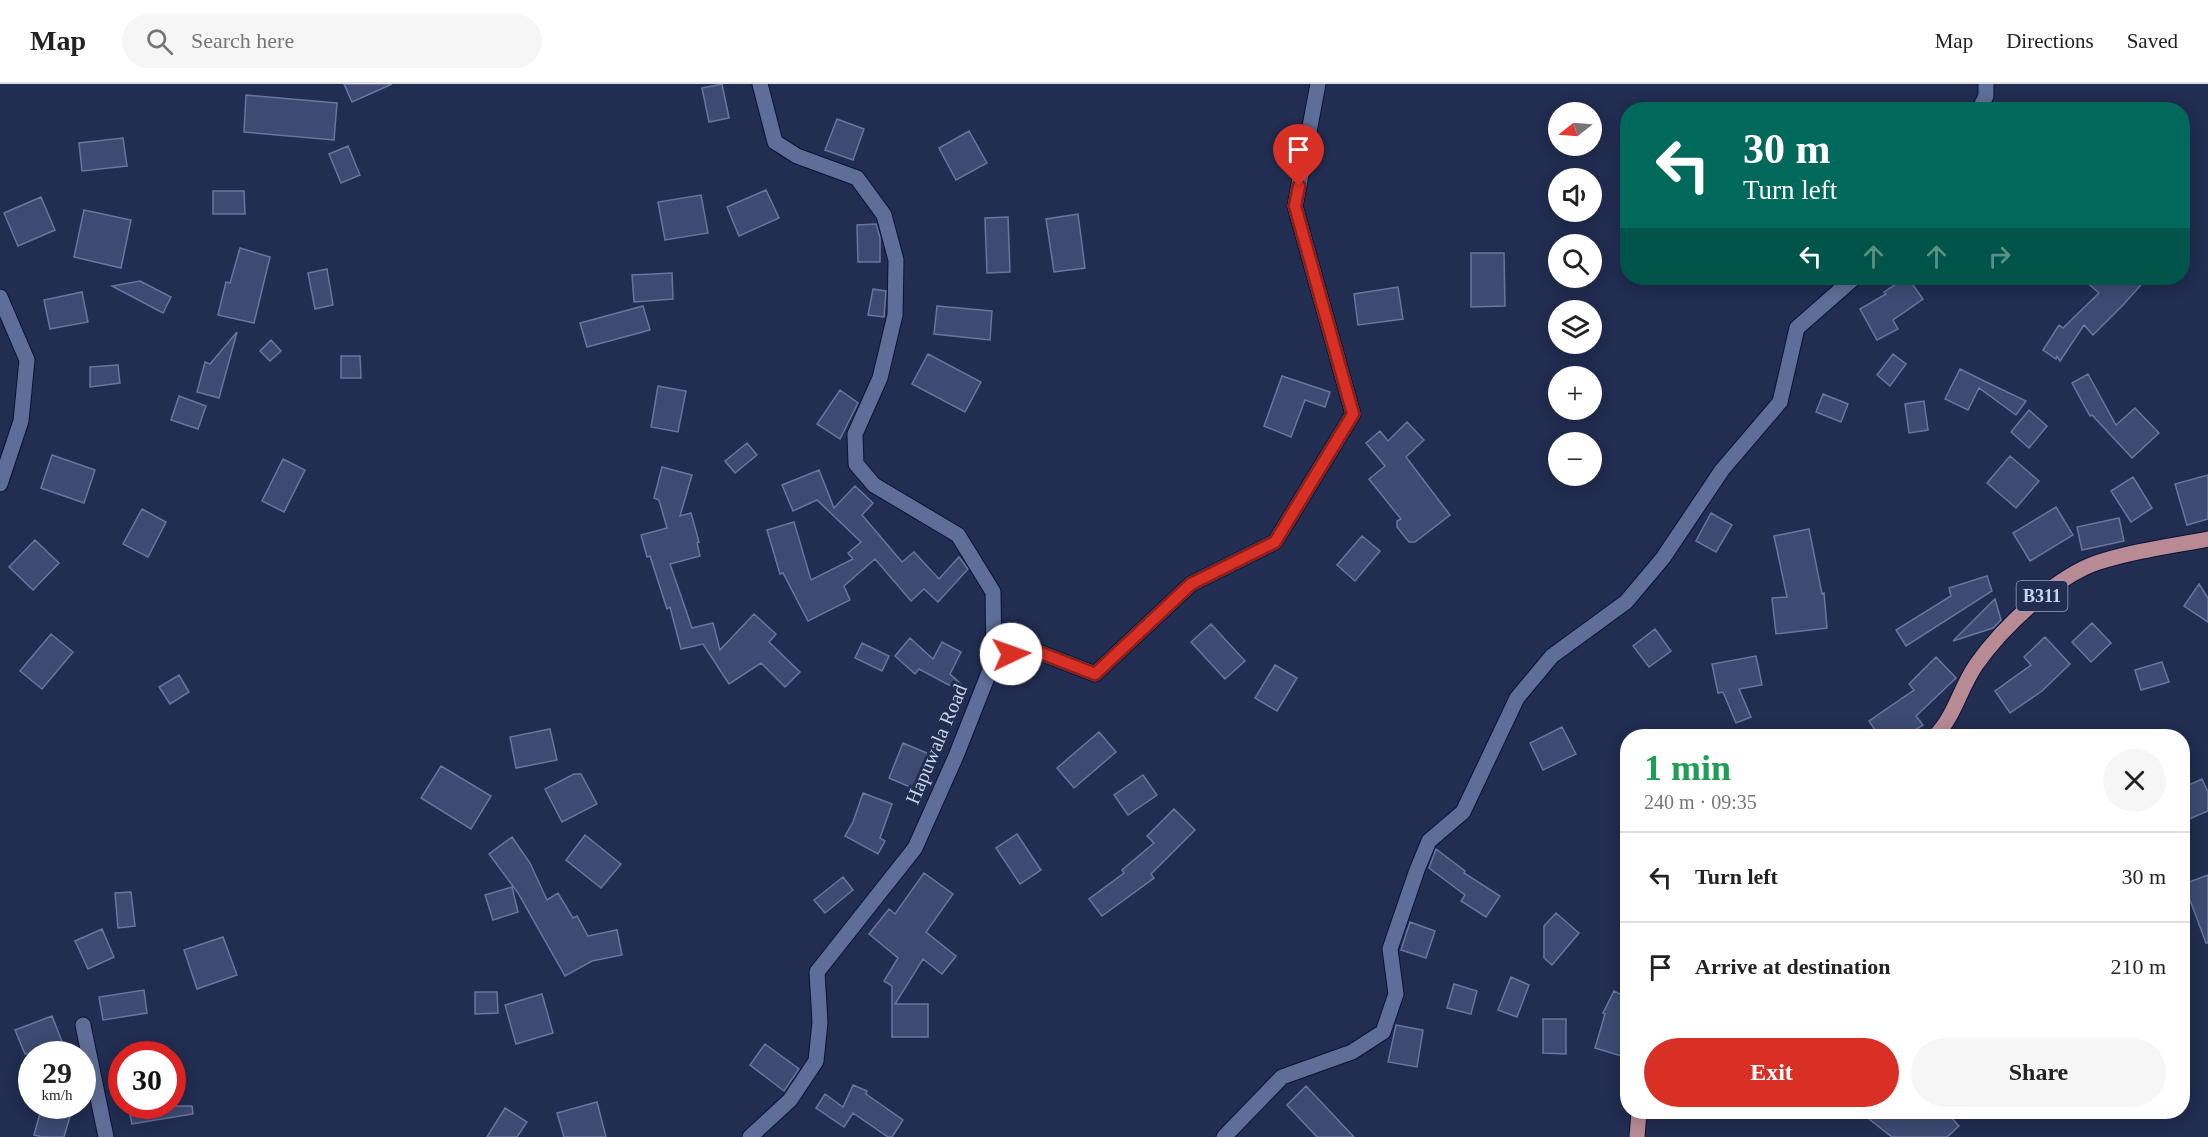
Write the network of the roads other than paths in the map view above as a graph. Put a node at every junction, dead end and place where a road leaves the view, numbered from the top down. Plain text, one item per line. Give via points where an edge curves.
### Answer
1 (760, 84) edge
2 (1318, 84) edge
3 (1986, 84) edge
4 (1983, 102) edge
5 (1846, 285) edge
6 (0, 297) edge
7 (0, 484) edge
8 (2208, 539) edge
9 (994, 660) junction
10 (1943, 729) edge
11 (83, 1024) dead end
12 (1638, 1119) edge
13 (106, 1137) edge
14 (750, 1137) edge
15 (1224, 1137) edge
16 (1637, 1137) edge

1 - 9 street, Hapuwala Road via 775,142 797,156 857,178 884,215 896,260 895,315 880,378 855,434 856,464 874,485 958,535 993,592
2 - 9 street via 1295,206 1353,414 1275,542 1191,584 1095,674 1028,648
3 - 4 street
5 - 15 street via 1797,328 1780,402 1722,470 1663,558 1626,602 1552,656 1517,699 1463,813 1429,841 1390,949 1396,994 1383,1032 1352,1052 1282,1077
6 - 7 street via 27,360 21,421
8 - 10 main road, B311 via 2096,563 2070,575 1997,638 1974,668
9 - 14 street, Hapuwala Road via 915,848 817,972 820,1022 816,1060 790,1100
11 - 13 street
12 - 16 main road

